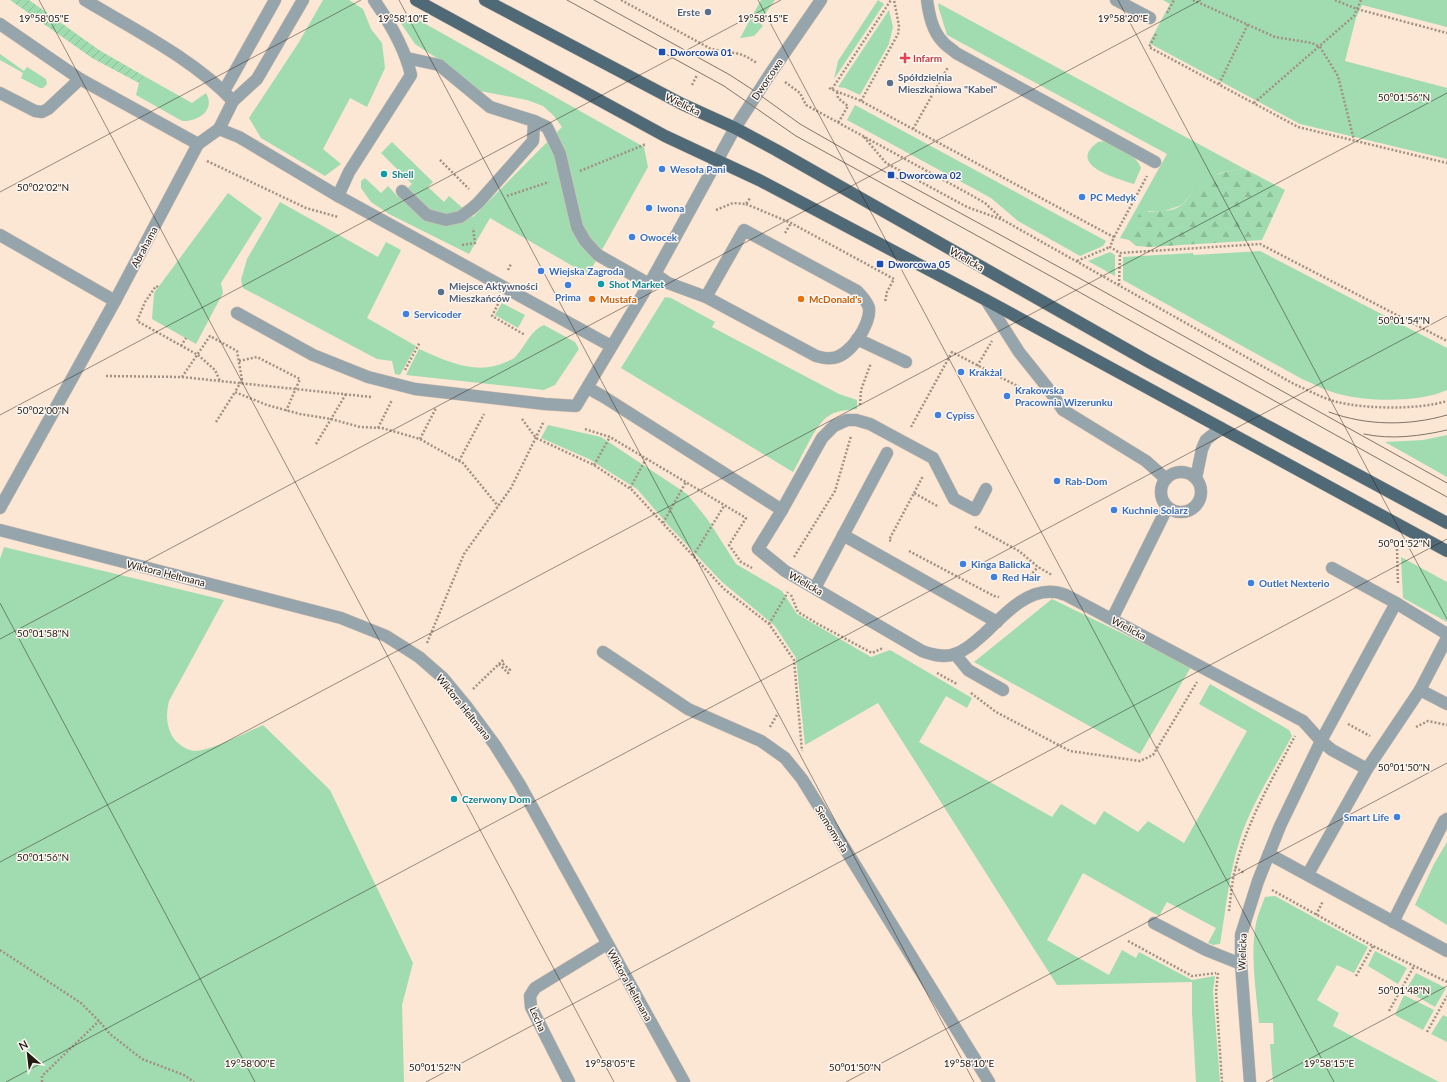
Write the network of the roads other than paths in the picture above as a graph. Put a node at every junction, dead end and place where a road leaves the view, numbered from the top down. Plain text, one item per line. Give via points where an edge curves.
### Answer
1 (275, 0) edge
2 (303, 0) edge
3 (374, 0) edge
4 (416, 0) edge
5 (485, 0) edge
6 (822, 0) edge
7 (926, 0) edge
8 (1116, 0) edge
9 (89, 1) edge
10 (1150, 18) dead end
11 (0, 24) edge
12 (407, 58) junction
13 (80, 79) junction
14 (224, 91) junction
15 (0, 93) edge
16 (232, 101) junction
17 (534, 121) junction
18 (735, 128) junction
19 (219, 129) junction
20 (198, 144) junction
21 (718, 161) junction
22 (1155, 162) road end
23 (402, 191) dead end
24 (338, 196) junction
25 (0, 235) edge
26 (652, 279) junction
27 (706, 297) junction
28 (986, 300) junction
29 (115, 301) junction
30 (237, 313) dead end
31 (857, 339) junction
32 (611, 346) junction
33 (906, 362) dead end
34 (588, 388) junction
35 (1220, 428) junction
36 (887, 452) dead end
37 (1196, 478) junction
38 (1166, 479) junction
39 (986, 489) dead end
40 (0, 508) edge
41 (1167, 508) junction
42 (782, 510) junction
43 (1447, 523) edge
44 (0, 530) edge
45 (843, 535) junction
46 (1447, 551) edge
47 (1332, 568) dead end
48 (815, 588) junction
49 (1396, 603) junction
50 (1112, 619) junction
51 (997, 622) junction
52 (1447, 634) edge
53 (1447, 638) edge
54 (603, 652) dead end
55 (955, 654) junction
56 (1003, 690) dead end
57 (1420, 690) junction
58 (1447, 704) edge
59 (1321, 741) junction
60 (1367, 769) junction
61 (1447, 819) edge
62 (1269, 854) junction
63 (1308, 874) junction
64 (1393, 922) junction
65 (1154, 923) dead end
66 (607, 944) junction
67 (1447, 951) edge
68 (1241, 964) junction
69 (569, 1082) edge
70 (684, 1082) edge
71 (989, 1082) edge
72 (1250, 1082) edge

1 - 14 street
2 - 16 street, Abrahama via 257,79
3 - 12 street
4 - 21 main road
5 - 18 main road, Wielicka via 682,104
6 - 18 street, Dworcowa
7 - 22 street via 935,30 942,42 956,53
8 - 10 street
9 - 14 street via 181,58
11 - 13 street
12 - 17 street via 439,65 490,107
12 - 24 street via 411,75 349,172
13 - 15 street via 42,112 34,111
13 - 20 street
14 - 16 street
16 - 19 street, Abrahama
17 - 23 street via 533,141 480,200 460,217 446,220 427,215
17 - 26 street via 547,127 560,154 577,227 585,241 598,255
18 - 21 street, Dworcowa
18 - 43 main road, Wielicka via 1142,358
19 - 20 street, Abrahama
19 - 24 street via 239,137
20 - 29 street, Abrahama
21 - 26 street
21 - 28 main road
24 - 32 street
25 - 29 street
26 - 27 street
26 - 32 street
27 - 31 street via 816,356 831,358 844,354
27 - 31 street via 744,230 857,291 865,299 868,318
28 - 35 main road
28 - 38 street via 1019,352 1063,410 1146,460
29 - 40 street, Abrahama
30 - 34 street via 313,355 368,376 415,389 576,406
31 - 33 street
32 - 34 street
34 - 42 street
35 - 37 street via 1206,440
35 - 46 main road
36 - 45 street
37 - 38 street via 1190,474 1177,472
37 - 41 street via 1200,484 1201,497 1195,508 1178,512
38 - 41 street via 1160,491
39 - 42 street via 975,510 954,499 933,458 870,424 847,420 834,426 822,438
41 - 50 street
42 - 48 street, Wielicka via 758,549 785,571
44 - 66 street, Wiktora Heltmana via 341,618 386,636 419,657 443,678 495,745 520,785
45 - 48 street
45 - 51 street
47 - 49 street
48 - 55 street, Wielicka via 922,651 936,656
49 - 52 street
49 - 59 street, Wielicka
50 - 51 street, Wielicka via 1066,595 1041,592 1011,608
50 - 59 street, Wielicka via 1303,721
51 - 55 street, Wielicka via 966,649
53 - 57 street
54 - 71 street, Siemomysła via 688,709 761,741 785,758 802,779
55 - 56 street via 968,670
57 - 58 street
57 - 60 street
59 - 60 street, Wielicka
59 - 62 street, Wielicka
60 - 63 street
61 - 64 street
62 - 63 street
62 - 68 street, Wielicka via 1241,935
63 - 64 street
64 - 67 street
65 - 68 street via 1206,950
66 - 69 street, Lecha via 535,988 530,996 531,1007
66 - 70 street, Wiktora Heltmana
68 - 72 street, Wielicka

